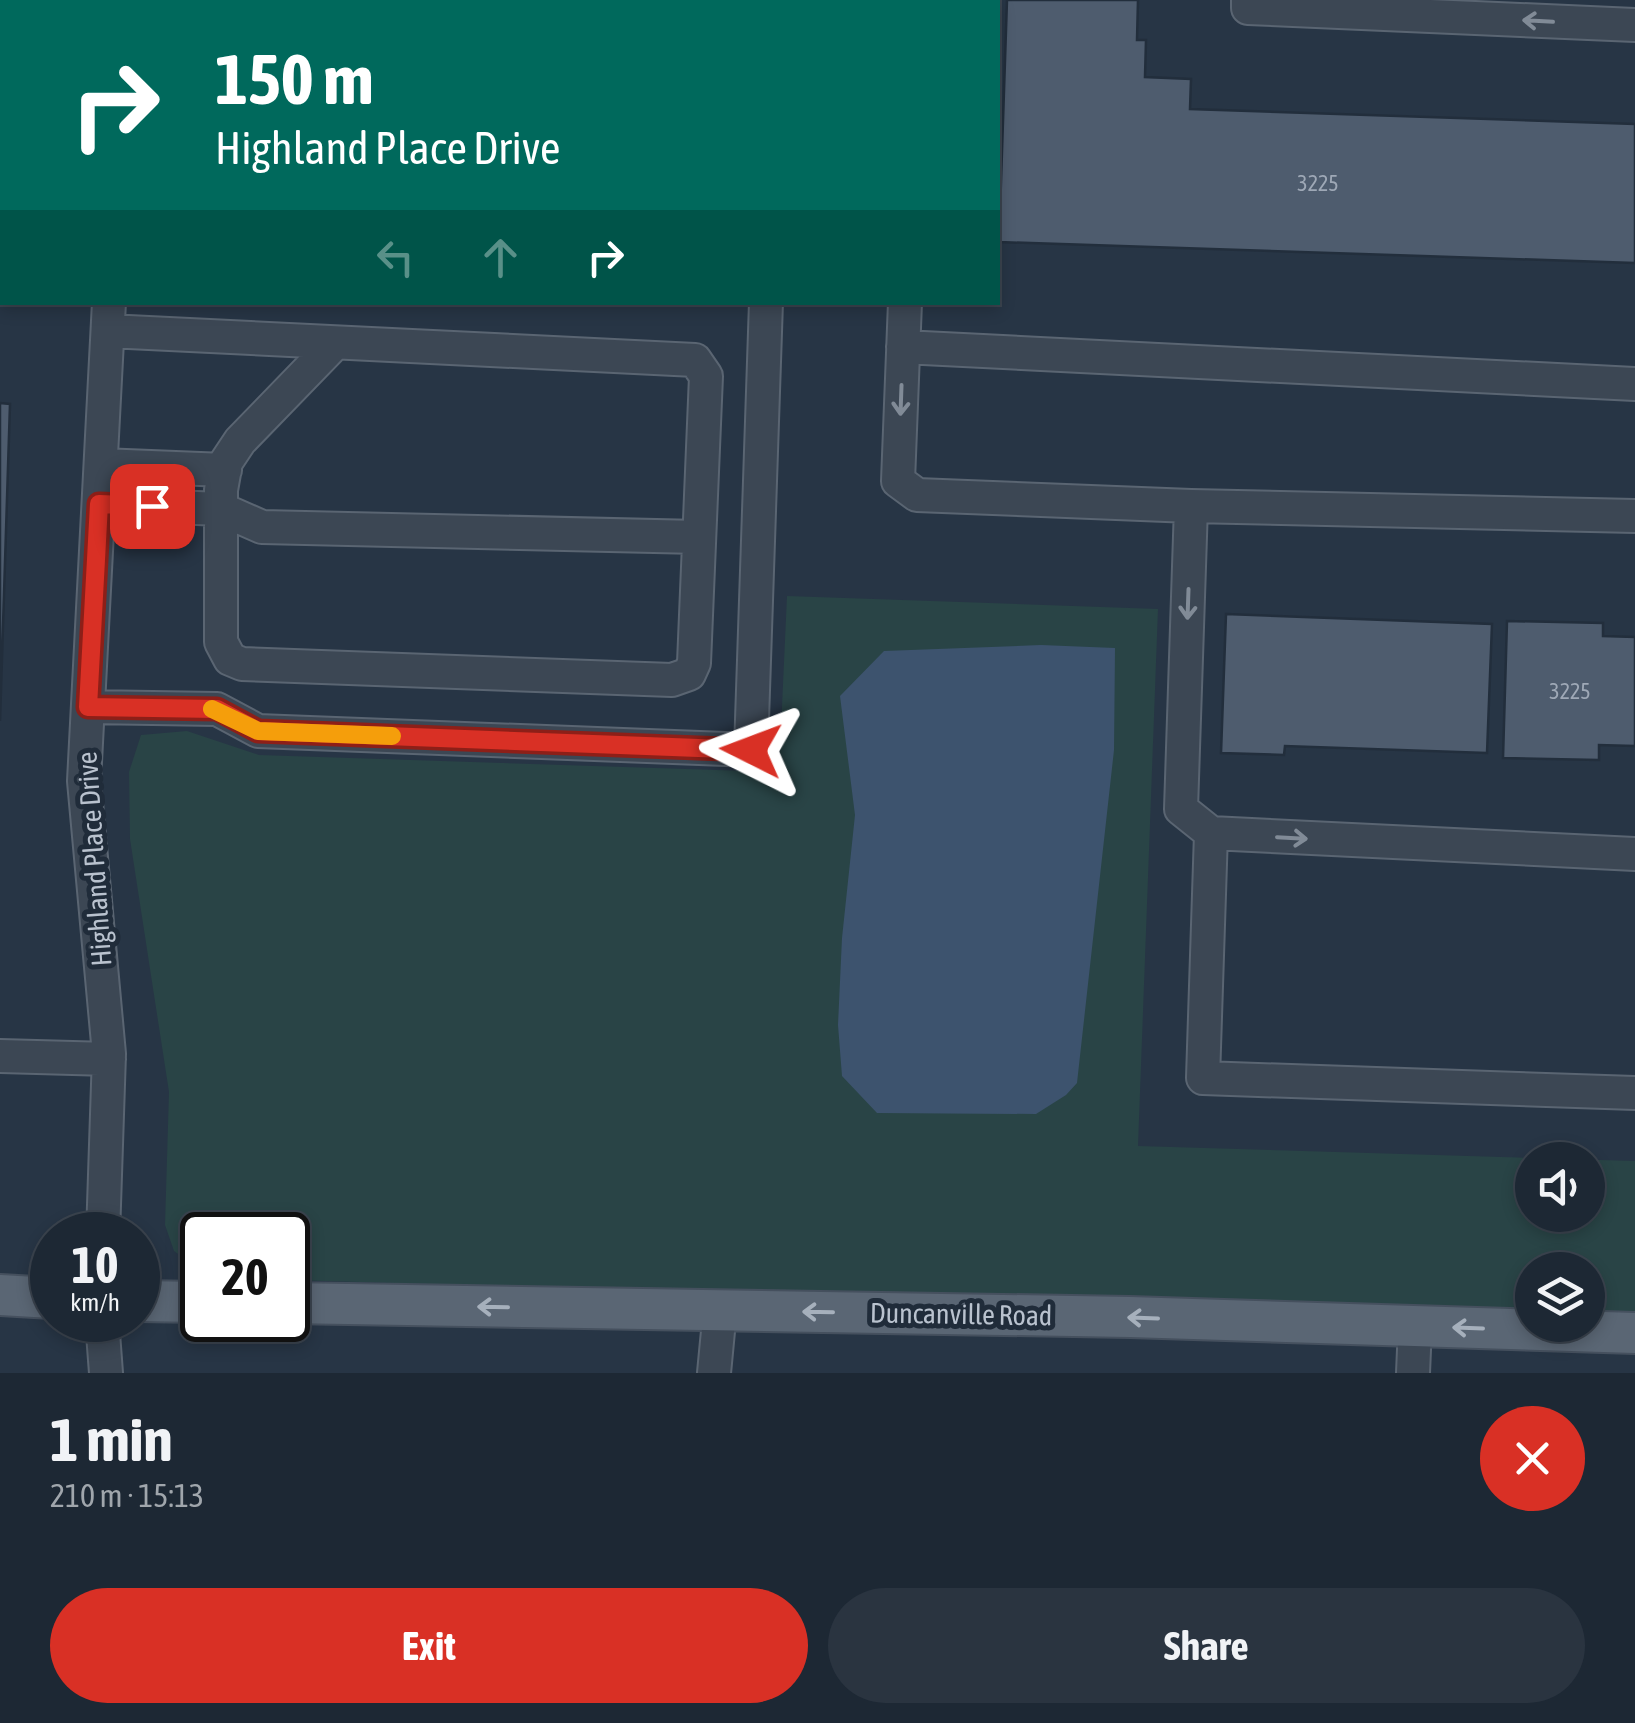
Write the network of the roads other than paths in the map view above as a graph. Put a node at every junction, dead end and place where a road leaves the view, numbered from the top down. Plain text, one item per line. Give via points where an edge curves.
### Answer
1 (1248, 4) edge
2 (1635, 25) edge
3 (766, 305) edge
4 (905, 305) edge
5 (109, 317) edge
6 (336, 343) junction
7 (903, 347) junction
8 (1635, 384) edge
9 (100, 465) junction
10 (224, 470) junction
11 (99, 504) junction
12 (1190, 506) junction
13 (221, 509) junction
14 (1635, 516) edge
15 (699, 537) junction
16 (88, 707) junction
17 (1212, 833) junction
18 (1635, 854) edge
19 (0, 1056) edge
20 (109, 1059) junction
21 (1635, 1093) edge
22 (104, 1212) edge
23 (0, 1295) edge
24 (30, 1297) edge
25 (310, 1304) edge
26 (720, 1310) junction
27 (1415, 1326) junction
28 (1635, 1333) edge
29 (104, 1342) edge
30 (106, 1373) edge
31 (714, 1373) edge
32 (1413, 1373) edge

2 -> 1 street
3 - 16 street via 751,750 258,731 217,709
4 - 7 street
5 - 6 street
5 - 9 street, Highland Place Drive
6 - 10 street via 240,441
6 - 15 street via 695,360 706,376
7 - 8 street
7 -> 12 street via 898,480 917,495
9 - 10 street
9 - 11 street, Highland Place Drive
10 - 13 street
11 - 13 street
11 - 16 street, Highland Place Drive
12 - 14 street
12 -> 17 street via 1182,809
13 - 15 street via 262,527
13 - 15 street via 221,642 230,659 242,664 672,680 689,674 694,663
16 - 20 street, Highland Place Drive via 84,782
17 -> 18 street
17 - 21 street via 1203,1078
19 - 20 street
20 - 22 street, Highland Place Drive
23 - 24 main road
26 -> 25 main road, Duncanville Road
27 -> 26 main road, Duncanville Road
26 - 31 street
28 -> 27 main road, Duncanville Road
27 - 32 street
29 - 30 street

